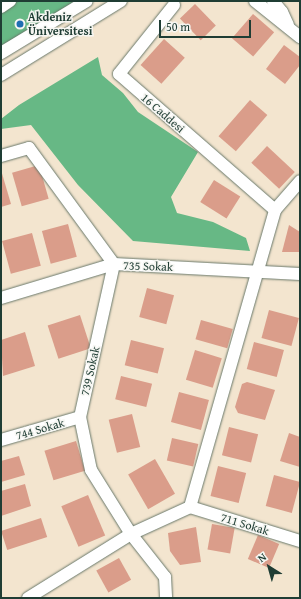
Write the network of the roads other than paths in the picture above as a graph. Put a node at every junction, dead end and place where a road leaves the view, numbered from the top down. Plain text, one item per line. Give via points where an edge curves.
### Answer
1 (10, 1) edge
2 (87, 1) edge
3 (121, 1) edge
4 (255, 1) edge
5 (272, 1) edge
6 (174, 5) dead end
7 (1, 7) edge
8 (288, 25) junction
9 (300, 37) edge
10 (1, 53) edge
11 (1, 75) edge
12 (1, 156) edge
13 (300, 181) edge
14 (274, 210) junction
15 (114, 264) junction
16 (257, 271) junction
17 (300, 274) edge
18 (1, 298) edge
19 (80, 417) junction
20 (1, 440) edge
21 (190, 507) junction
22 (131, 534) junction
23 (300, 541) edge
24 (28, 598) edge
25 (166, 598) edge

1 - 7 street
2 - 10 street
3 - 11 street
4 - 8 street via 273,18
5 - 8 street
6 - 14 street, 16 Caddesi via 119,74
8 - 9 street
12 - 15 street via 29,148
13 - 14 street
14 - 16 street
15 - 16 street, 735 Sokak
15 - 18 street, 735 Sokak
15 - 19 street, 739 Sokak
16 - 17 street, 735 Sokak
16 - 21 street
19 - 20 street, 744 Sokak
19 - 22 street, 739 Sokak via 91,470
21 - 22 street
21 - 23 street, 711 Sokak
22 - 24 street
22 - 25 street, 739 Sokak via 165,576

